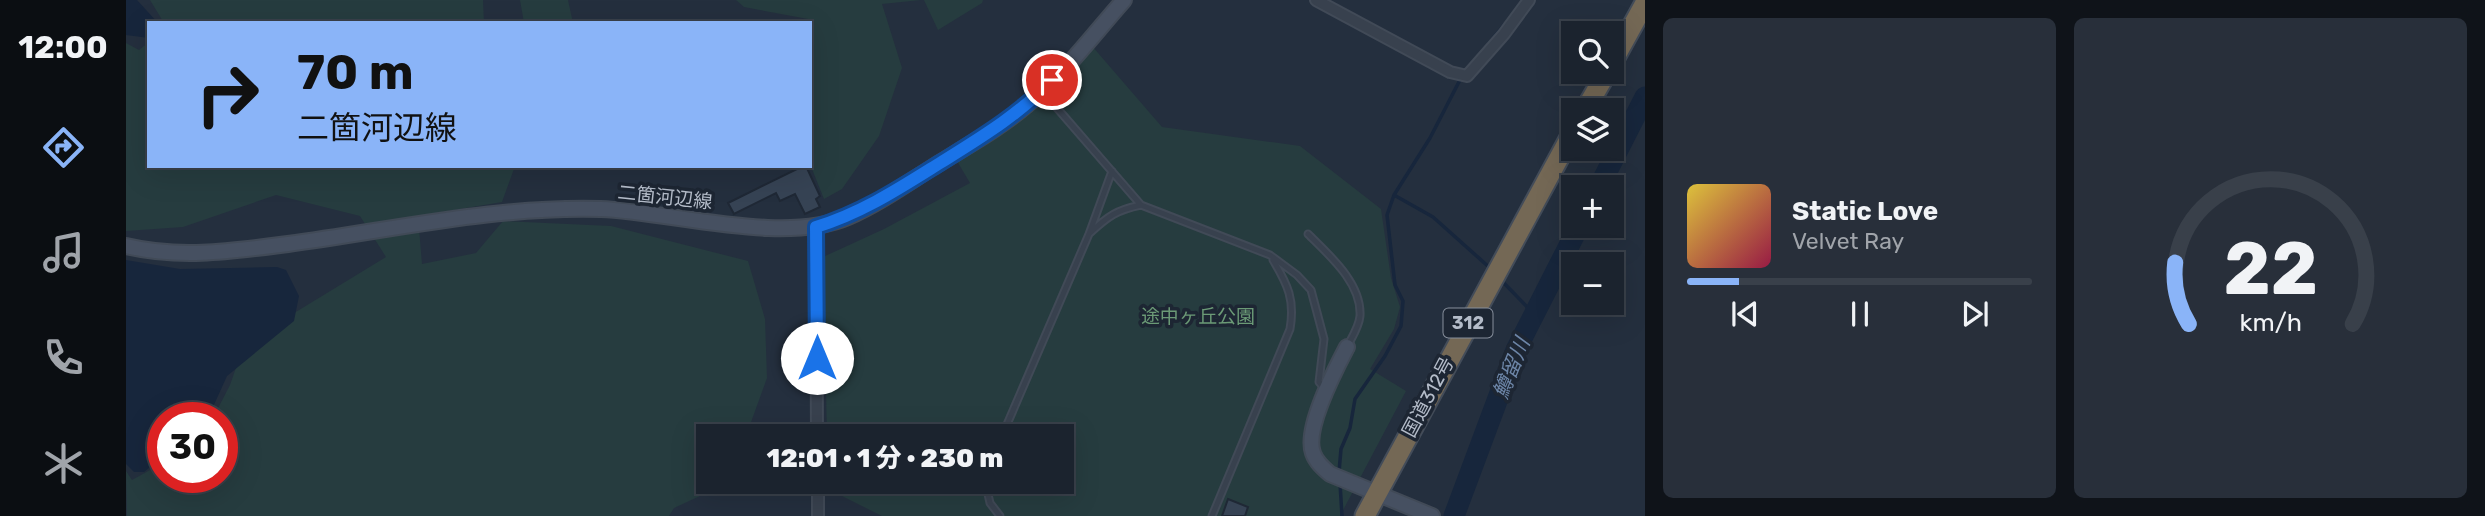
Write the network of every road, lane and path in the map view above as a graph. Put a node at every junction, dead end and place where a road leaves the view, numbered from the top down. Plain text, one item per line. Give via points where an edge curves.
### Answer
1 (1124, 0) edge
2 (1317, 0) edge
3 (1529, 0) edge
4 (1645, 3) edge
5 (1624, 41) edge
6 (1042, 91) junction
7 (1561, 154) edge
8 (1112, 171) junction
9 (1141, 205) junction
10 (816, 227) junction
11 (1089, 234) junction
12 (1308, 234) dead end
13 (126, 246) edge
14 (1270, 255) junction
15 (1347, 347) joint
16 (1326, 390) junction
17 (817, 424) edge
18 (1007, 424) edge
19 (818, 494) edge
20 (988, 494) edge
21 (1376, 494) junction
22 (1428, 515) edge
23 (818, 516) edge
24 (1000, 516) edge
25 (1212, 516) edge
26 (1365, 516) edge

1 - 6 main road, 二箇河辺線
2 - 3 street via 1450,72 1467,76
4 - 5 highway
6 - 8 lane
6 - 10 main road, 二箇河辺線 via 1006,121 889,195 848,217
7 - 21 highway, 国道312号 / 312
8 - 9 lane
8 - 11 lane
9 - 11 lane via 1107,216
9 - 14 lane
10 - 13 main road, 二箇河辺線 via 770,228 604,209 556,209 498,212 204,254
10 - 17 street
11 - 18 lane
12 - 15 lane via 1352,285 1360,318
14 - 16 lane via 1311,290 1324,339 1318,382
14 - 25 lane via 1289,290 1293,308 1290,329
15 - 16 main road
16 - 21 main road via 1312,430 1311,450 1330,474
19 - 23 street
20 - 24 lane
21 - 22 main road
21 - 26 highway, 国道312号 / 312

